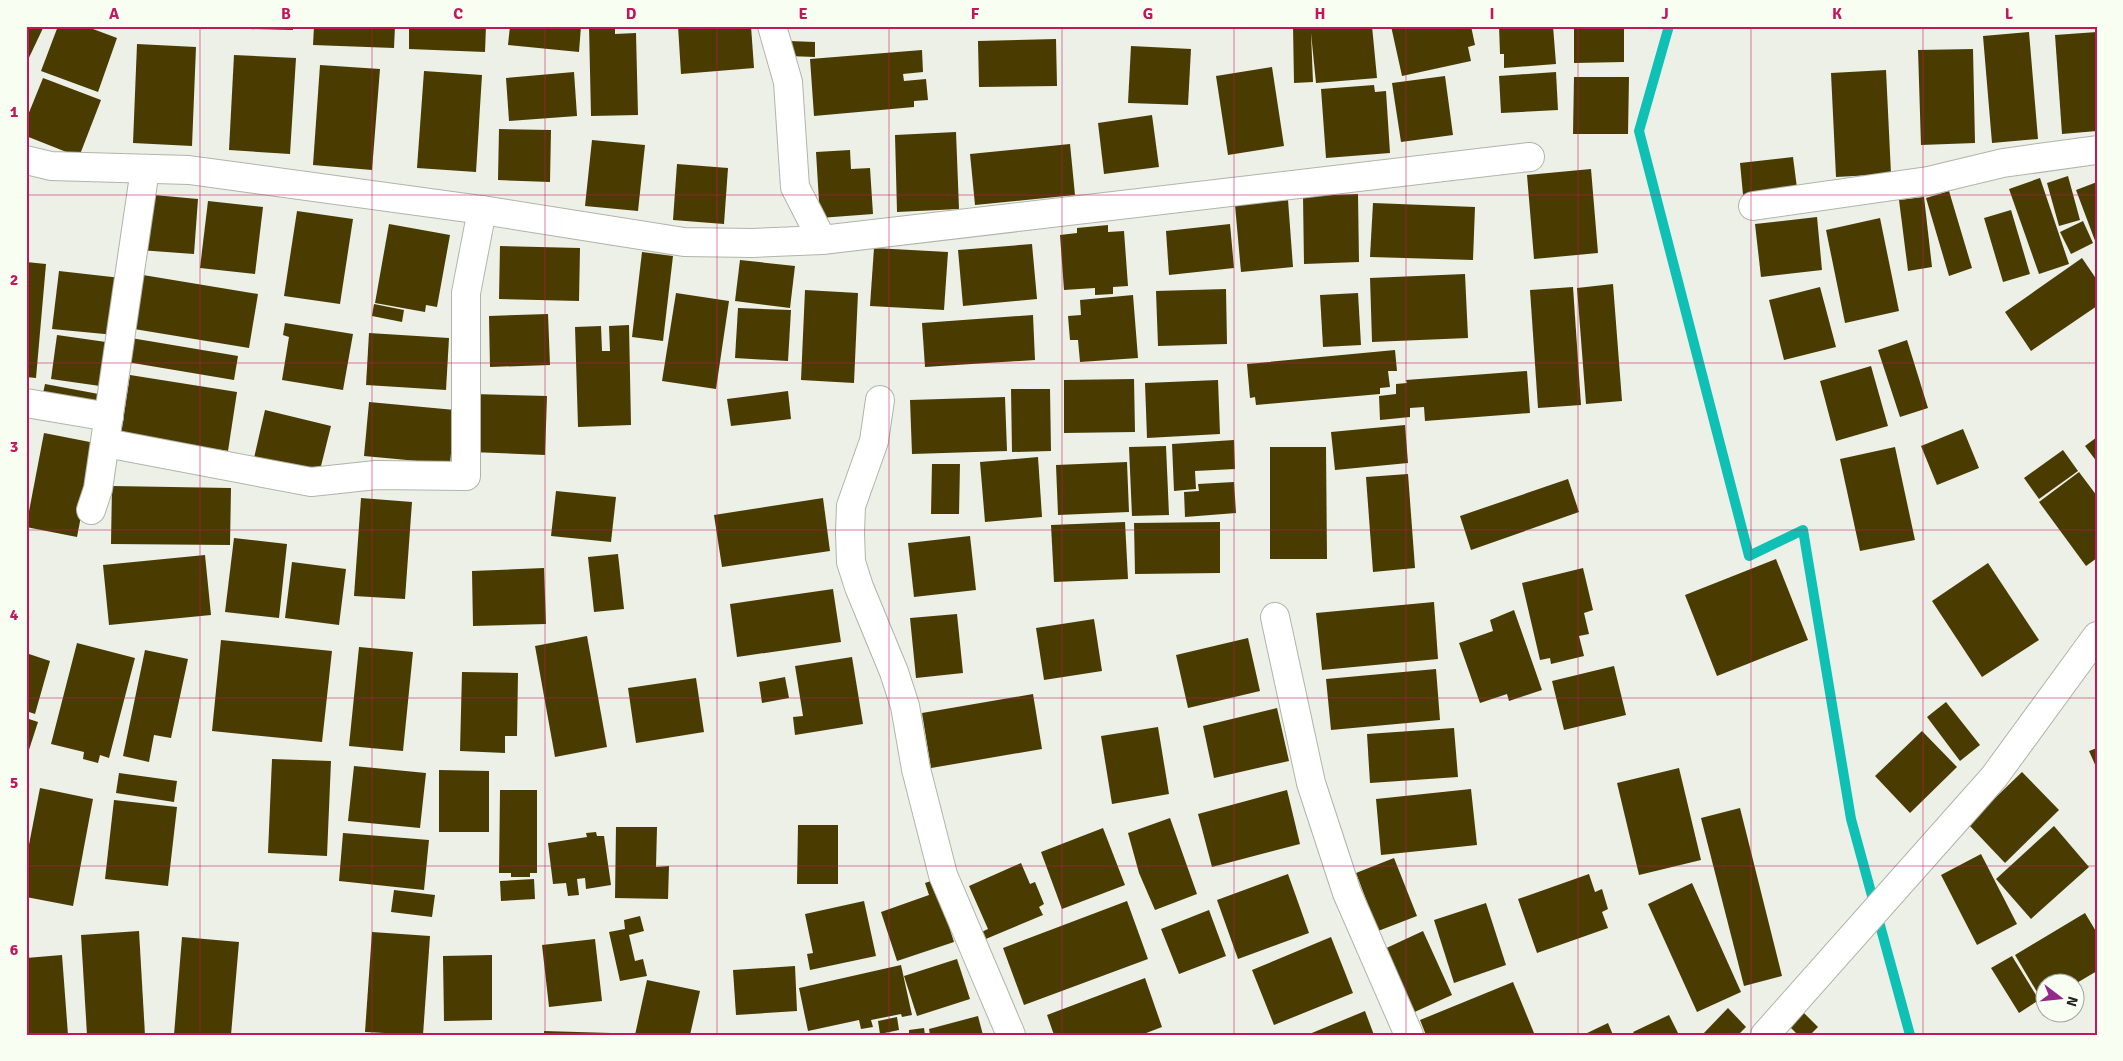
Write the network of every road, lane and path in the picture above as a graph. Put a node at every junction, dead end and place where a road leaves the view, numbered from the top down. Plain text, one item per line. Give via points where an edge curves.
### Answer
1 (772, 26) edge
2 (2097, 150) edge
3 (1530, 157) dead end
4 (26, 160) edge
5 (145, 170) junction
6 (1753, 206) dead end
7 (482, 210) junction
8 (822, 240) junction
9 (880, 400) dead end
10 (26, 403) edge
11 (107, 430) junction
12 (91, 510) dead end
13 (1275, 617) dead end
14 (2097, 636) edge
15 (1011, 1035) edge
16 (1409, 1035) edge
17 (1765, 1035) edge

1 - 8 street via 788,82 795,187
2 - 6 street via 2003,163 1928,181
3 - 8 street
4 - 5 street via 51,166
5 - 7 street via 189,170
5 - 11 street
7 - 8 street via 684,242
7 - 11 street via 466,293 466,476 376,475 310,482
9 - 15 street via 874,441 852,506 851,562 905,706 916,769 943,875
10 - 11 street
11 - 12 street via 98,489
13 - 16 street via 1312,783 1344,884
14 - 17 street via 1994,776

